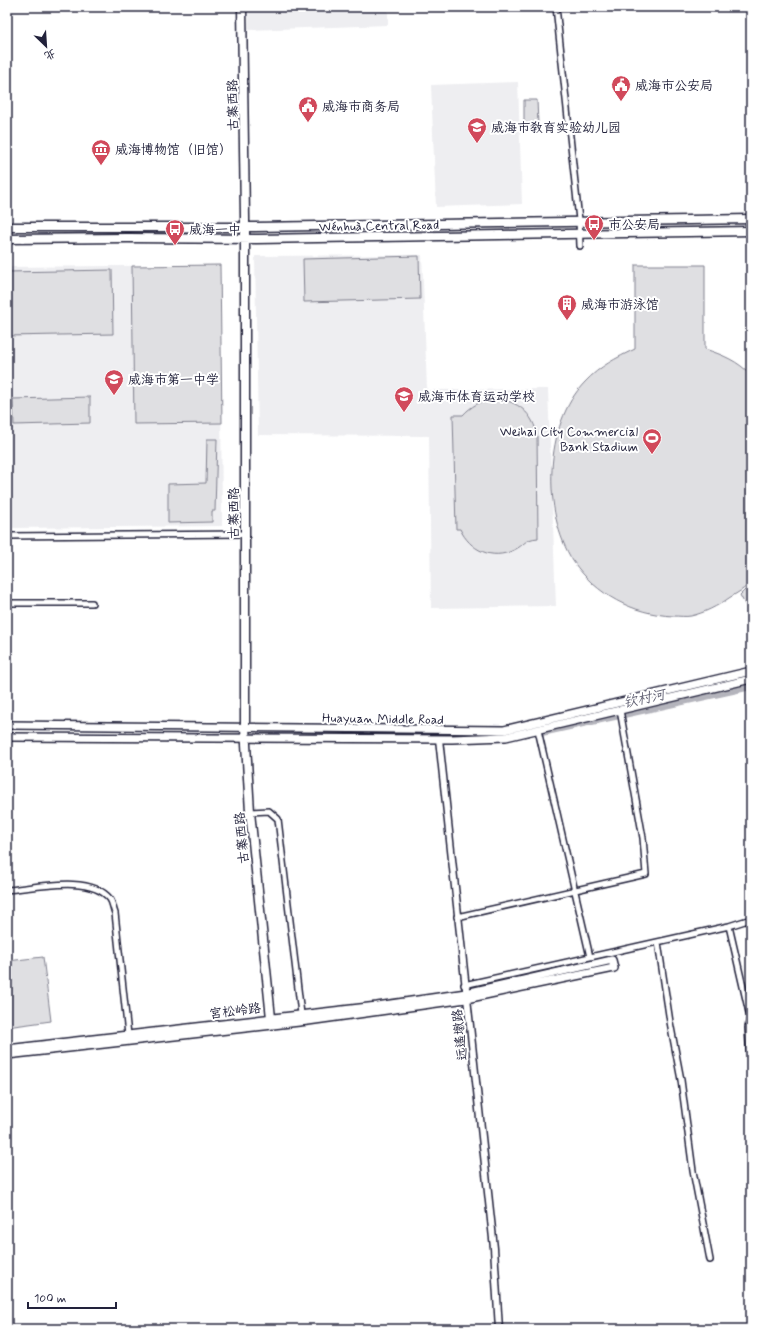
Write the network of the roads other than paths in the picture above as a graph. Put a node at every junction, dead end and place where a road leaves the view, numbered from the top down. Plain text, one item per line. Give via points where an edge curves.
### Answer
1 (242, 7) edge
2 (556, 7) edge
3 (751, 218) edge
4 (579, 220) junction
5 (245, 226) junction
6 (7, 227) edge
7 (751, 231) edge
8 (580, 233) junction
9 (7, 239) edge
10 (244, 239) junction
11 (580, 246) dead end
12 (245, 534) junction
13 (7, 536) edge
14 (7, 603) edge
15 (92, 603) dead end
16 (751, 671) edge
17 (751, 680) edge
18 (620, 711) junction
19 (7, 725) edge
20 (245, 727) junction
21 (538, 730) junction
22 (7, 737) edge
23 (246, 738) junction
24 (439, 739) junction
25 (250, 812) junction
26 (7, 890) edge
27 (573, 890) junction
28 (457, 917) junction
29 (751, 920) edge
30 (729, 926) junction
31 (658, 942) junction
32 (590, 957) junction
33 (464, 985) junction
34 (466, 996) junction
35 (301, 1014) junction
36 (751, 1017) edge
37 (271, 1018) junction
38 (128, 1035) junction
39 (7, 1049) edge
40 (7, 1055) edge
41 (751, 1074) edge
42 (751, 1090) edge
43 (751, 1104) edge
44 (710, 1260) dead end
45 (499, 1329) edge

1 - 5 main road, 古寨西路
2 - 4 street
3 - 4 main road, Wénhuà Central Road
4 - 5 main road, Wénhuà Central Road
4 - 8 street
5 - 6 main road, Wénhuà Central Road
5 - 10 main road, 古寨西路
7 - 8 main road, Wénhuà Central Road
8 - 10 main road, Wénhuà Central Road
8 - 11 street
9 - 10 main road, Wénhuà Central Road
10 - 12 main road, 古寨西路
12 - 13 street
12 - 20 main road, 古寨西路
14 - 15 street
16 - 20 main road, Huayuan Middle Road via 504,730
17 - 18 main road, Huayuan Middle Road
18 - 21 main road, Huayuan Middle Road
18 - 27 street via 643,838 646,874
19 - 20 main road, Huayuan Middle Road
20 - 23 main road, 古寨西路
21 - 24 main road, Huayuan Middle Road via 506,737
21 - 27 street
22 - 23 main road, Huayuan Middle Road
23 - 24 main road, Huayuan Middle Road
23 - 25 main road, 古寨西路
24 - 28 street, 远遥墩路
25 - 35 street via 268,812 278,819
25 - 37 main road, 古寨西路
26 - 38 street via 79,884 103,892 111,900 115,913
27 - 28 street
27 - 32 street
28 - 33 street, 远遥墩路
29 - 30 street
30 - 31 street
30 - 36 street
31 - 32 street
31 - 44 street via 693,1171
32 - 33 street
33 - 34 street, 远遥墩路
34 - 34 main road via 614,968 612,960
34 - 35 main road, 宫松岭路
34 - 40 main road via 308,1021
34 - 45 street, 远遥墩路 via 494,1248
35 - 37 main road, 宫松岭路
36 - 41 street via 748,1028
37 - 38 main road, 宫松岭路
38 - 39 main road, 宫松岭路
42 - 43 street

